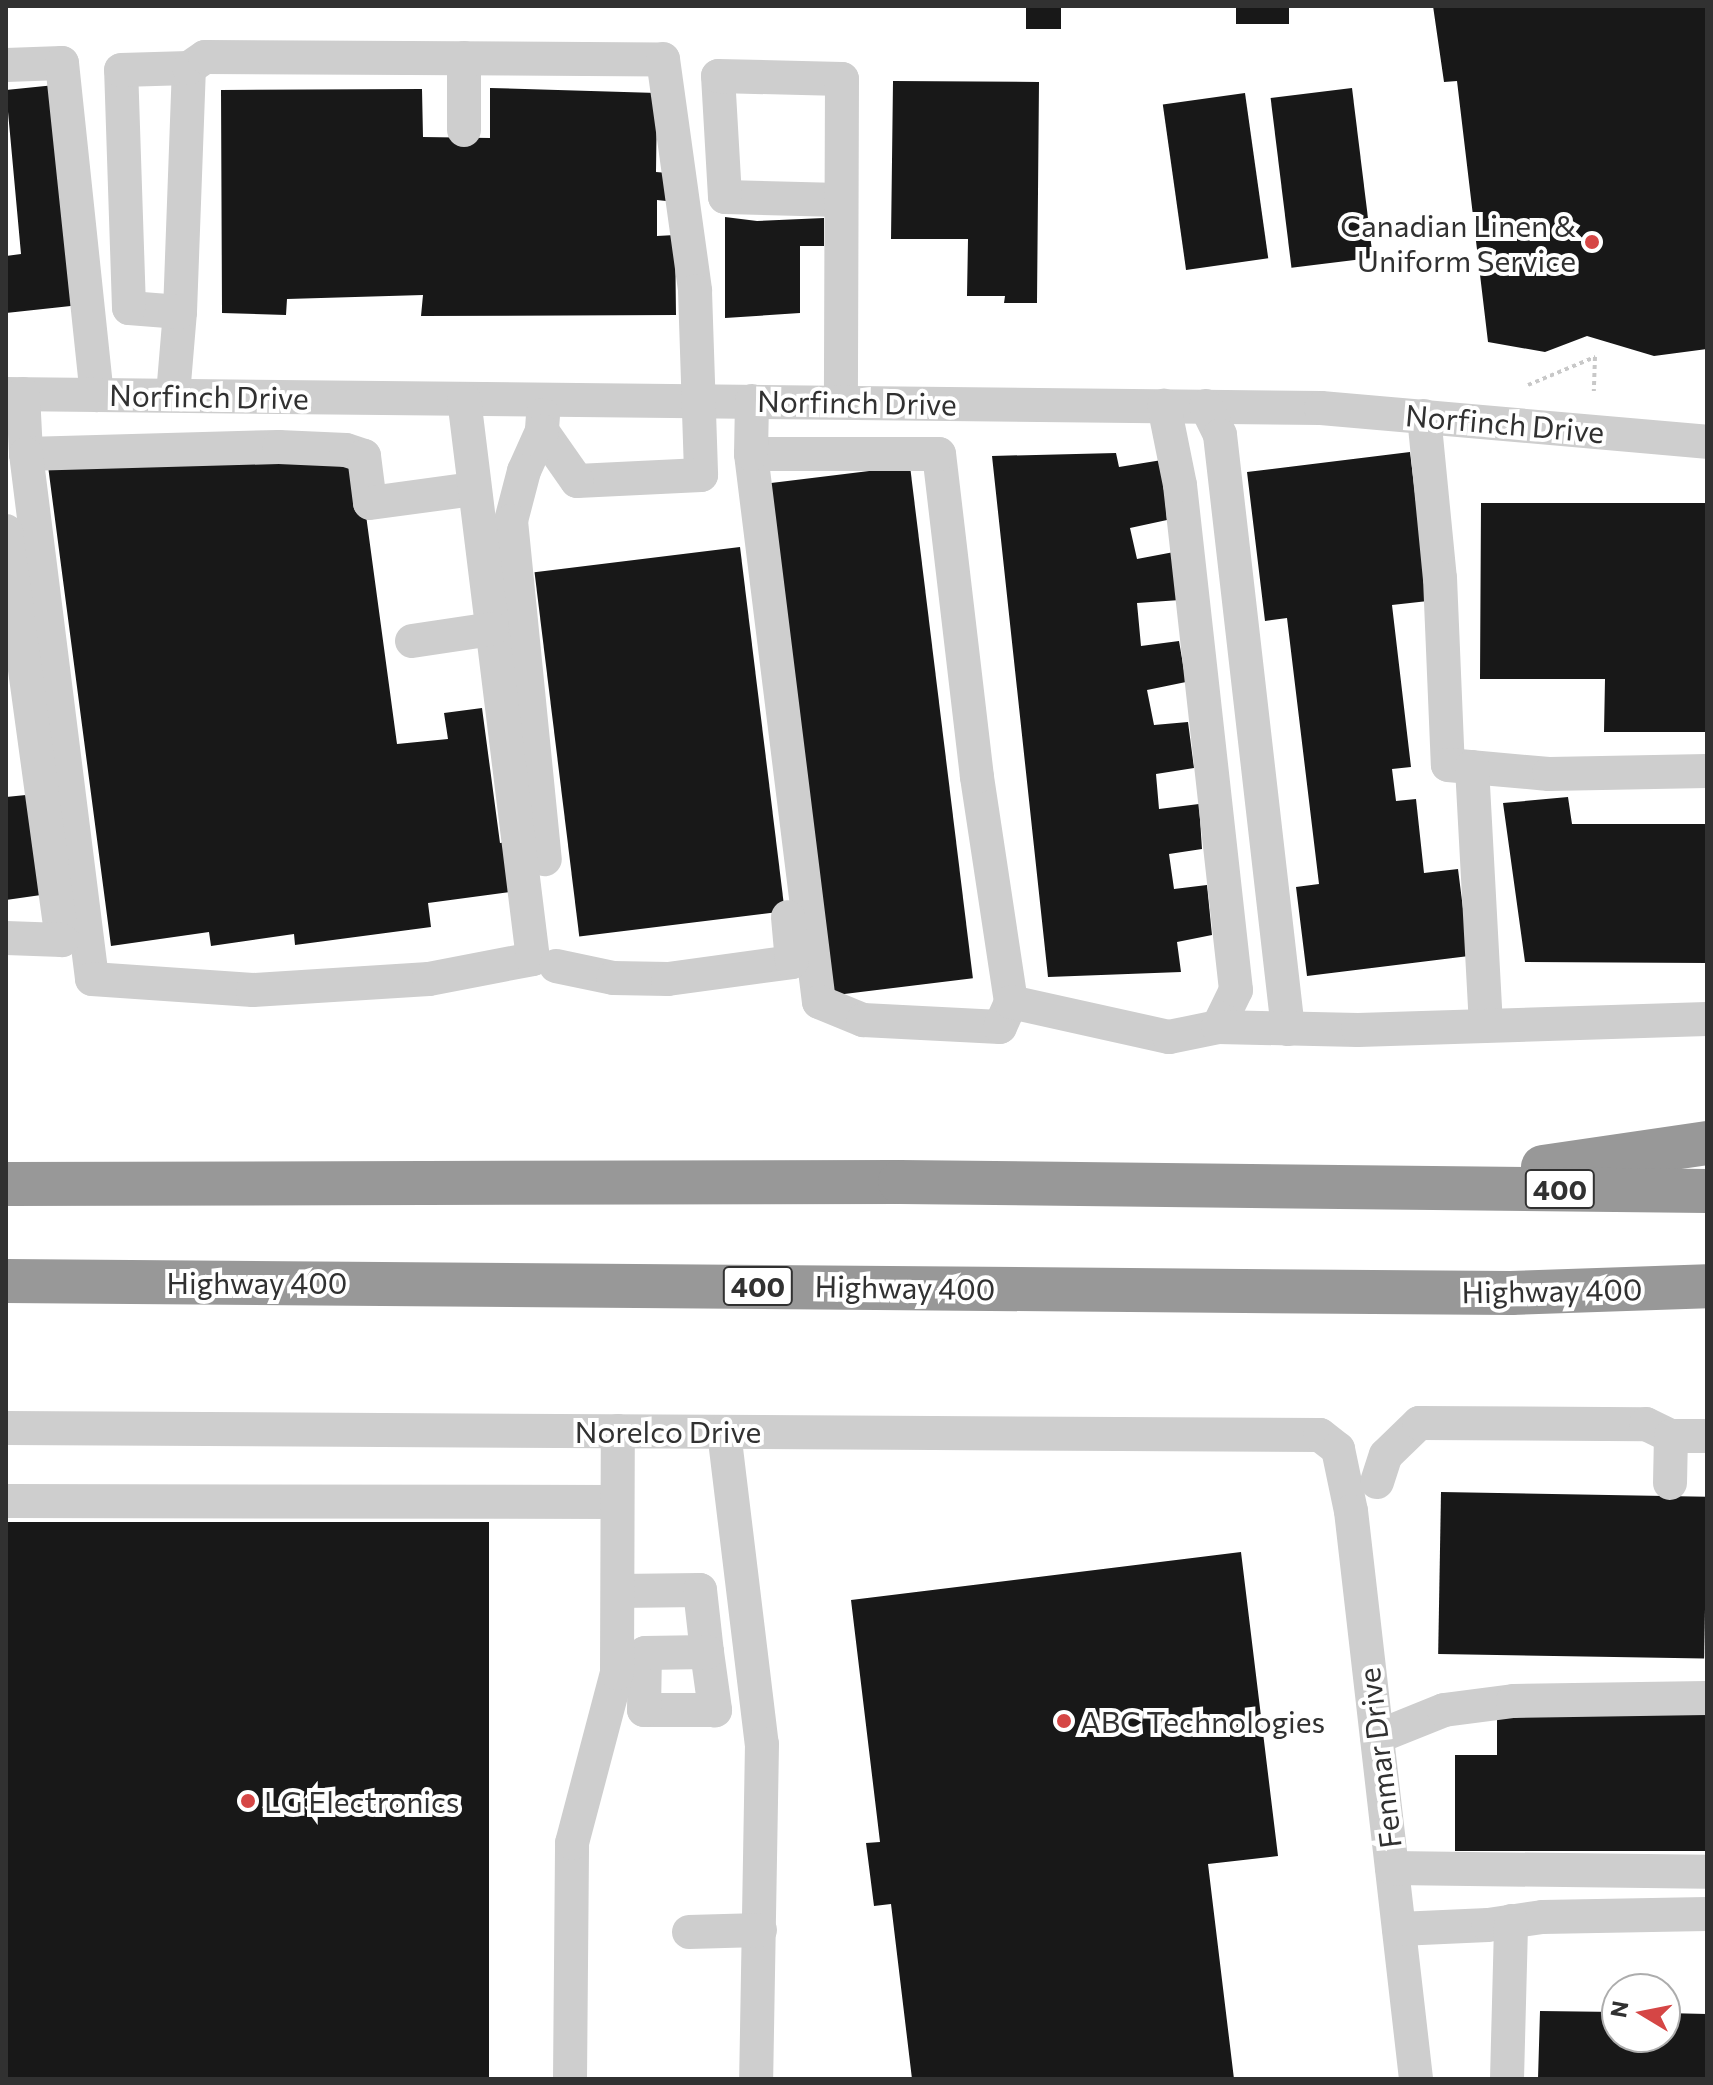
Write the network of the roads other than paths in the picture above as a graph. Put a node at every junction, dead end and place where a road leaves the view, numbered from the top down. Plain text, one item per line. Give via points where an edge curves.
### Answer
1 (464, 58) junction
2 (6, 65) edge
3 (189, 68) junction
4 (464, 130) dead end
5 (840, 200) junction
6 (180, 312) junction
7 (14, 394) edge
8 (97, 395) junction
9 (173, 395) junction
10 (464, 399) junction
11 (699, 401) junction
12 (752, 401) junction
13 (841, 402) junction
14 (937, 403) junction
15 (1164, 406) junction
16 (1206, 406) junction
17 (543, 415) junction
18 (1424, 416) junction
19 (1707, 442) edge
20 (26, 454) junction
21 (939, 454) junction
22 (746, 467) junction
23 (700, 475) junction
24 (474, 489) junction
25 (1229, 519) junction
26 (1185, 525) junction
27 (6, 531) edge
28 (492, 629) junction
29 (412, 641) dead end
30 (1472, 767) junction
31 (1707, 771) edge
32 (6, 938) edge
33 (545, 962) junction
34 (1011, 1002) junction
35 (1707, 1019) edge
36 (1486, 1026) junction
37 (1218, 1027) junction
38 (1288, 1029) junction
39 (1707, 1143) edge
40 (6, 1184) edge
41 (1413, 1186) junction
42 (1707, 1191) edge
43 (6, 1281) edge
44 (1707, 1286) edge
45 (1511, 1293) junction
46 (1707, 1315) edge
47 (6, 1428) edge
48 (618, 1431) junction
49 (724, 1432) junction
50 (1671, 1436) junction
51 (1707, 1436) edge
52 (1330, 1440) joint
53 (1377, 1482) dead end
54 (1670, 1483) dead end
55 (6, 1501) edge
56 (617, 1502) junction
57 (618, 1591) junction
58 (707, 1652) junction
59 (631, 1653) junction
60 (1707, 1698) edge
61 (1377, 1737) junction
62 (1392, 1868) junction
63 (1707, 1872) edge
64 (1707, 1914) edge
65 (1511, 1921) junction
66 (1399, 1929) junction
67 (760, 1930) junction
68 (689, 1932) dead end
69 (570, 2079) edge
70 (756, 2079) edge
71 (1416, 2079) edge
72 (1507, 2079) edge

1 - 3 street via 205,57
1 - 4 street
1 - 11 street via 663,59 695,291
2 - 8 street via 62,63
3 - 6 street
3 - 6 street via 121,70 129,308
5 - 5 street via 842,79 718,76 725,197
5 - 13 street
6 - 9 street
7 - 8 street, Norfinch Drive
7 - 20 street
8 - 9 street, Norfinch Drive
9 - 10 street, Norfinch Drive
10 - 17 street, Norfinch Drive
10 - 24 street
11 - 12 street, Norfinch Drive
11 - 17 street, Norfinch Drive
11 - 23 street
12 - 13 street, Norfinch Drive
12 - 22 street
13 - 14 street, Norfinch Drive
14 - 15 street, Norfinch Drive
14 - 21 street
15 - 16 street, Norfinch Drive
15 - 26 street
16 - 18 street, Norfinch Drive
16 - 25 street via 1220,435
17 - 23 street via 577,481
17 - 33 street via 511,521
18 - 19 street, Norfinch Drive
18 - 30 street via 1440,578 1448,765
20 - 24 street via 346,450 364,456 370,503
20 - 33 street via 92,979 253,990 429,979
21 - 22 street
21 - 34 street via 977,777
22 - 23 street
22 - 33 street via 792,962 668,979 613,978
22 - 34 street via 819,1002 863,1020 1000,1027
24 - 28 street
25 - 26 street
25 - 38 street
26 - 37 street via 1236,990
27 - 32 street via 62,940
28 - 29 street
28 - 33 street
30 - 31 street via 1549,774
30 - 36 street
34 - 37 street via 1169,1037
35 - 36 street
36 - 38 street
37 - 38 street
39 - 41 highway
40 - 41 highway, 400
41 - 42 highway, 400
43 - 45 highway, Highway 400 / 400
44 - 45 highway, Highway 400 / 400
45 - 46 highway
47 - 48 street, Norelco Drive
48 - 49 street, Norelco Drive
48 - 56 street
49 - 52 street, Norelco Drive via 1286,1434
49 - 67 street via 762,1744
50 - 51 street
50 - 53 street via 1646,1424 1419,1423 1386,1455
50 - 54 street
52 - 61 street, Fenmar Drive via 1338,1449 1351,1511
55 - 56 street
56 - 57 street
57 - 58 street via 700,1590
57 - 59 street
58 - 59 street
58 - 59 street via 715,1710 644,1710
59 - 69 street via 617,1673 572,1843
60 - 61 street via 1513,1701 1444,1710
61 - 62 street, Fenmar Drive
62 - 63 street
62 - 66 street, Fenmar Drive
64 - 65 street
65 - 66 street
65 - 72 street
66 - 71 street, Fenmar Drive
67 - 68 street
67 - 70 street

